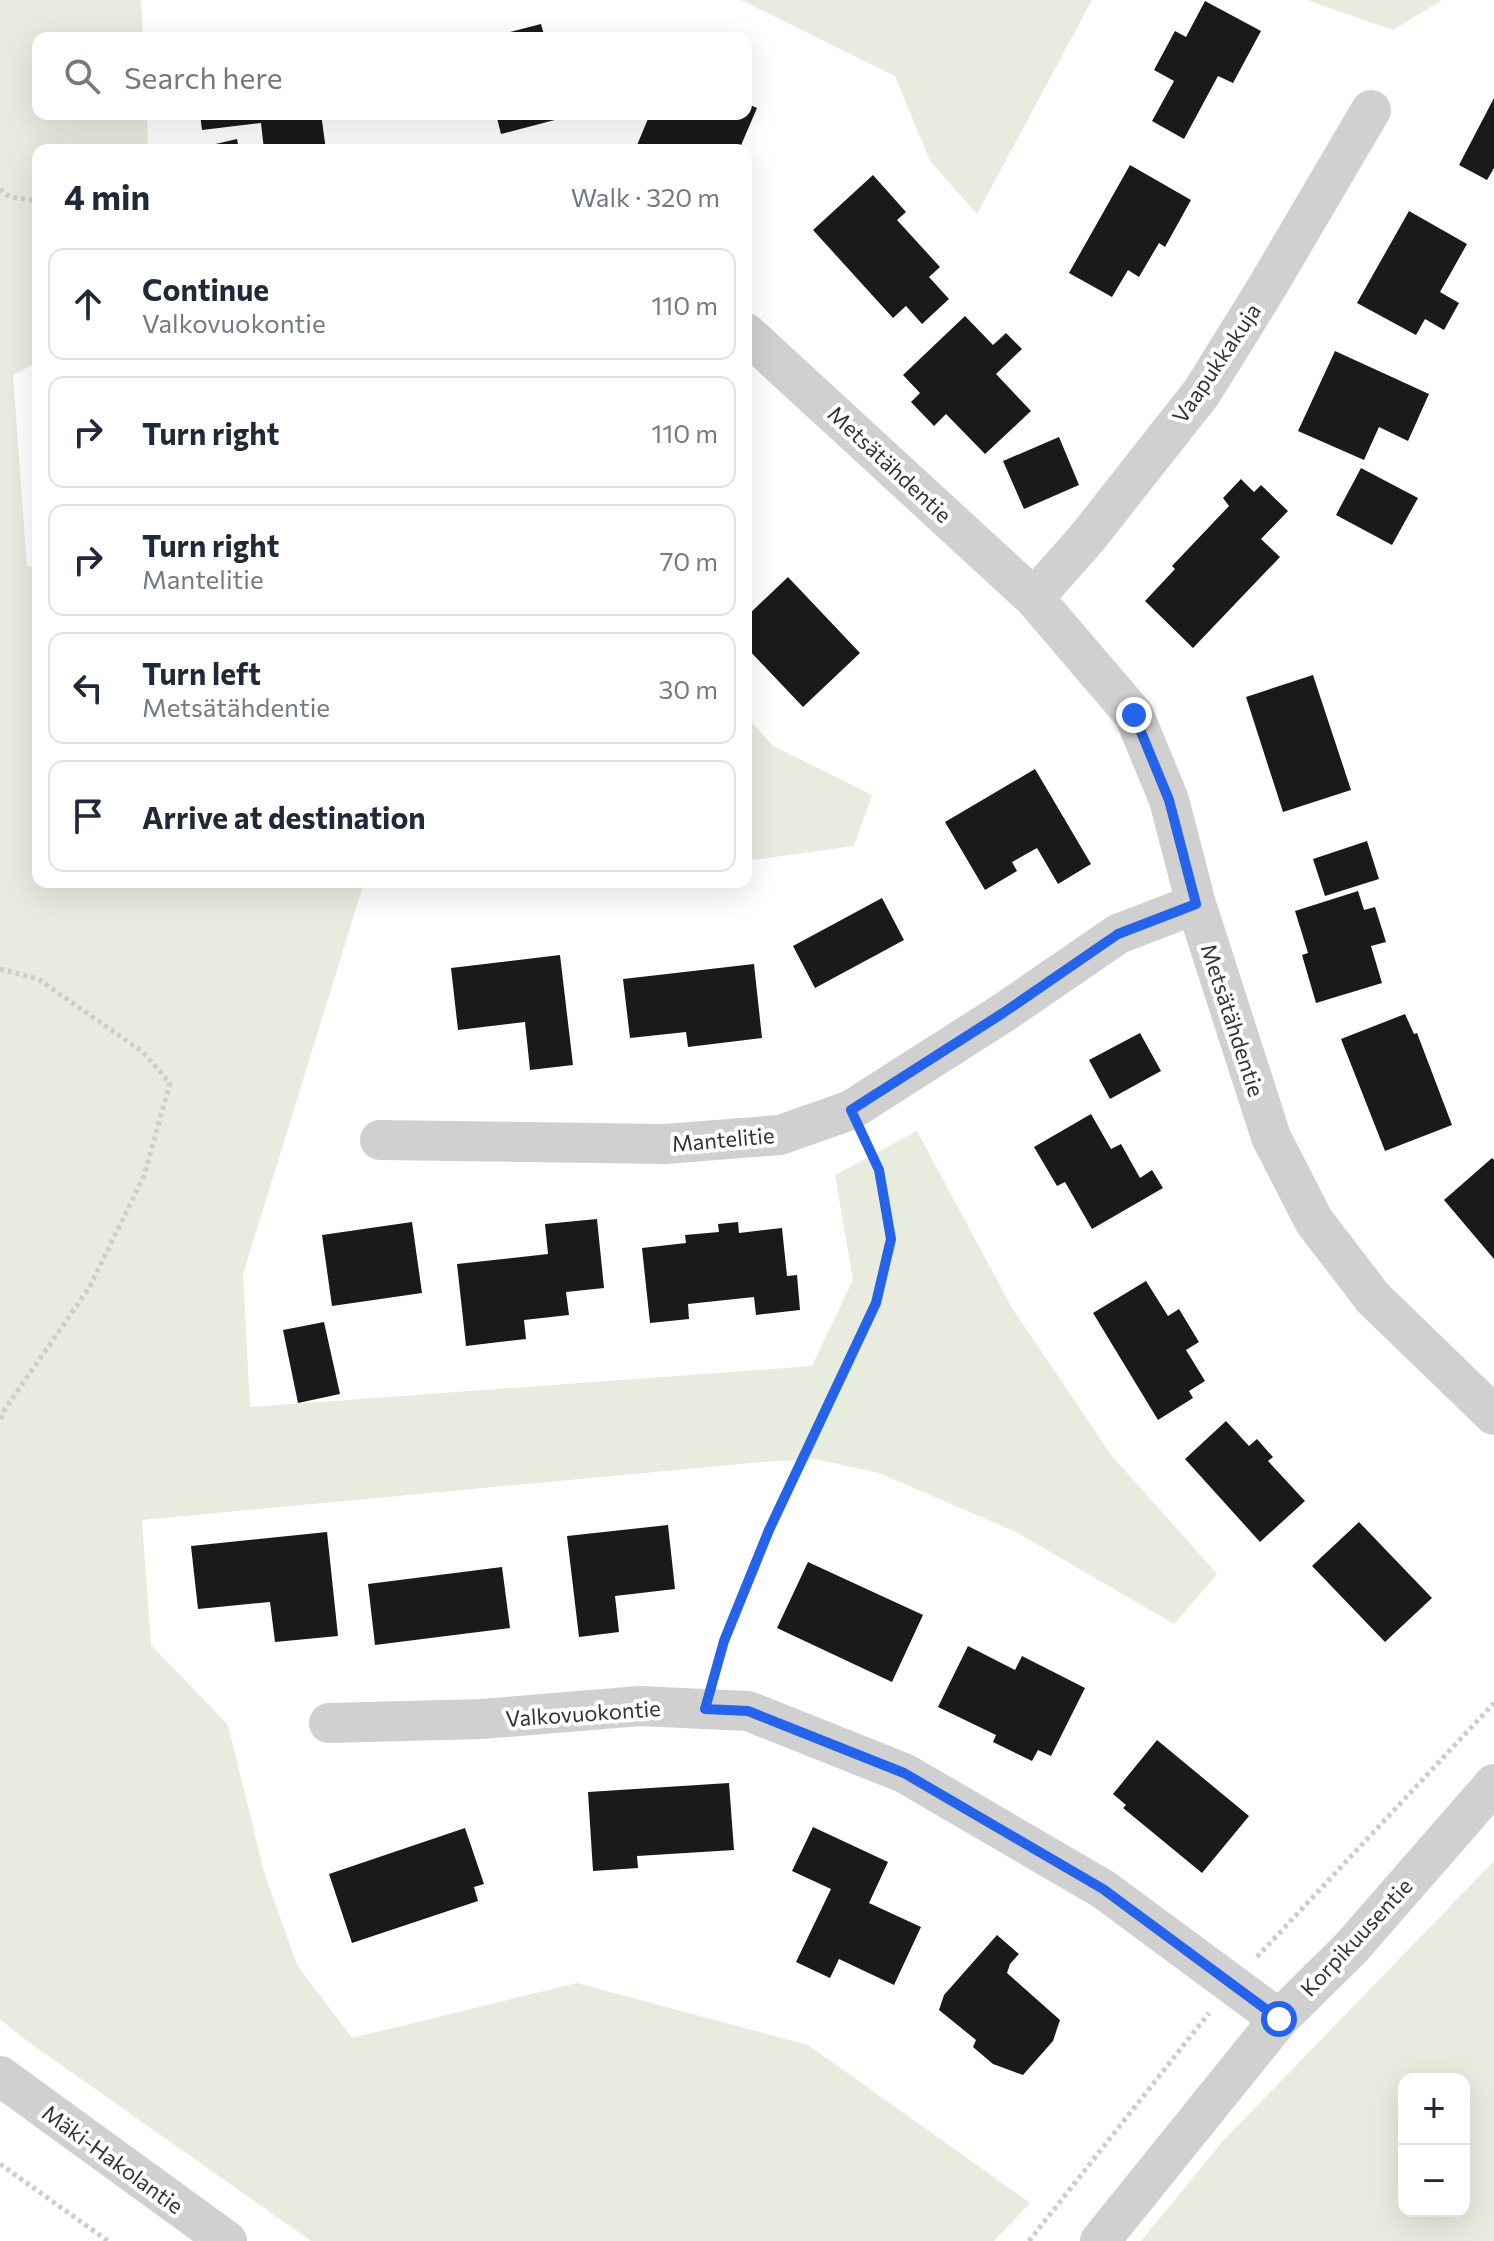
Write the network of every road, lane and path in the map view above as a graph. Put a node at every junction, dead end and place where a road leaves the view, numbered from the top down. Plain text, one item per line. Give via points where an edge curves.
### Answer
1 (1371, 110) dead end
2 (0, 189) edge
3 (32, 200) edge
4 (752, 339) edge
5 (1034, 598) junction
6 (1196, 904) junction
7 (0, 969) edge
8 (851, 1110) junction
9 (380, 1140) dead end
10 (1494, 1415) edge
11 (0, 1421) edge
12 (705, 1709) junction
13 (329, 1723) dead end
14 (1494, 1784) edge
15 (1279, 2019) junction
16 (0, 2076) edge
17 (0, 2164) edge
18 (108, 2241) edge
19 (227, 2241) edge
20 (1100, 2241) edge

1 - 5 street, Vaapukkakuja via 1202,392
2 - 3 path via 10,197
4 - 5 street, Metsätähdentie
5 - 6 street, Metsätähdentie via 1134,715 1169,800
6 - 8 street, Mantelitie via 1118,934
6 - 10 street, Metsätähdentie via 1271,1137 1314,1221 1373,1298
7 - 11 path via 38,979 143,1052 170,1083 144,1176 89,1288
8 - 9 street, Mantelitie via 780,1135 665,1144
8 - 12 path via 879,1170 891,1239 876,1303 769,1530 724,1641
12 - 13 street, Valkovuokontie via 640,1706 482,1719
12 - 15 street, Valkovuokontie via 748,1711 904,1773 1103,1889
14 - 15 street, Korpikuusentie via 1351,1948
15 - 20 street, Korpikuusentie
16 - 19 street, Mäki-Hakolantie
17 - 18 path

